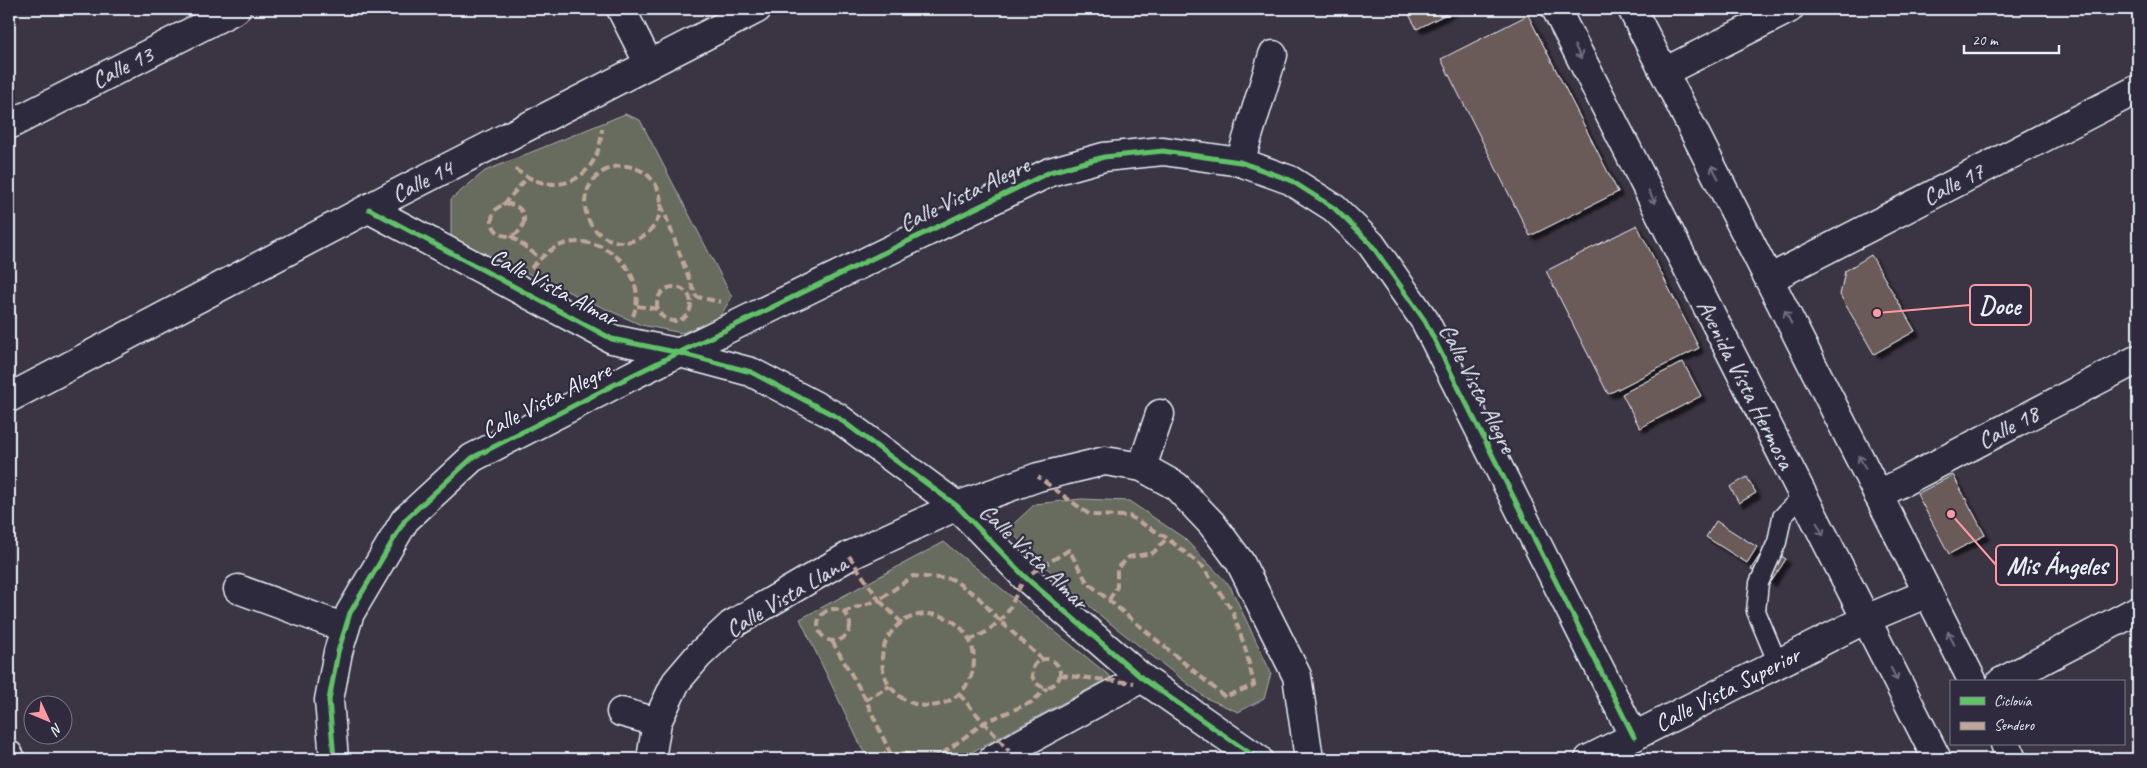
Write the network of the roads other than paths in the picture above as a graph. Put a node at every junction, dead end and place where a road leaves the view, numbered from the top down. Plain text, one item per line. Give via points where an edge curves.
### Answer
1 (236, 9) edge
2 (621, 9) edge
3 (757, 9) edge
4 (1556, 9) edge
5 (1632, 9) edge
6 (1789, 9) edge
7 (1273, 55) dead end
8 (649, 64) junction
9 (1664, 72) junction
10 (2138, 89) edge
11 (9, 125) edge
12 (1240, 162) junction
13 (369, 209) junction
14 (1768, 279) junction
15 (680, 353) junction
16 (2138, 359) edge
17 (9, 398) edge
18 (1160, 414) dead end
19 (1142, 467) junction
20 (1803, 495) junction
21 (1878, 495) junction
22 (957, 506) junction
23 (238, 589) dead end
24 (1928, 593) junction
25 (2138, 610) edge
26 (1866, 619) junction
27 (345, 628) junction
28 (1778, 664) junction
29 (1142, 678) junction
30 (1972, 680) edge
31 (2005, 680) edge
32 (621, 712) dead end
33 (657, 722) junction
34 (1634, 737) junction
35 (2006, 746) edge
36 (9, 754) edge
37 (11, 759) edge
38 (334, 759) edge
39 (651, 759) edge
40 (993, 759) edge
41 (1258, 759) edge
42 (1309, 759) edge
43 (1589, 759) edge
44 (1937, 759) edge
45 (2012, 759) edge

1 - 11 street, Calle 13
2 - 8 street
3 - 8 street, Calle 14
4 -> 20 street, Avenida Vista Hermosa
5 - 9 street
6 - 9 street
7 - 12 street
8 - 13 street, Calle 14
14 -> 9 street
10 - 14 street, Calle 17
12 - 15 street, Calle Vista Alegre via 1162,151 1104,157 1050,172
12 - 34 street, Calle Vista Alegre via 1290,180 1334,208 1371,244 1424,321
13 - 15 street, Calle Vista Almar via 612,339
13 - 17 street, Calle 14
21 -> 14 street
15 - 22 street, Calle Vista Almar via 751,372 837,417
15 - 27 street, Calle Vista Alegre via 472,458 405,520 350,612
16 - 21 street, Calle 18
18 - 19 street
19 - 22 street, Calle Vista Llana via 1105,461 1038,477
19 - 42 street, Calle Vista Llana via 1176,486 1212,524 1240,562 1298,676
20 -> 26 street, Avenida Vista Hermosa
20 - 28 lane via 1782,517 1777,542 1759,583 1756,611
21 - 24 street
22 - 29 street, Calle Vista Almar via 1025,577
22 - 33 street, Calle Vista Llana via 849,556 731,625 676,682
23 - 27 street
24 - 26 street, Calle Vista Superior
30 -> 24 street
25 - 31 street
26 - 28 street, Calle Vista Superior
26 -> 44 street, Avenida Vista Hermosa
27 - 38 street, Calle Vista Alegre via 328,700
28 - 34 street, Calle Vista Superior
29 - 40 street
29 - 41 street, Calle Vista Almar
32 - 33 street
33 - 39 street, Calle Vista Llana
34 - 43 street, Calle Vista Superior
35 - 45 street
36 - 37 street

